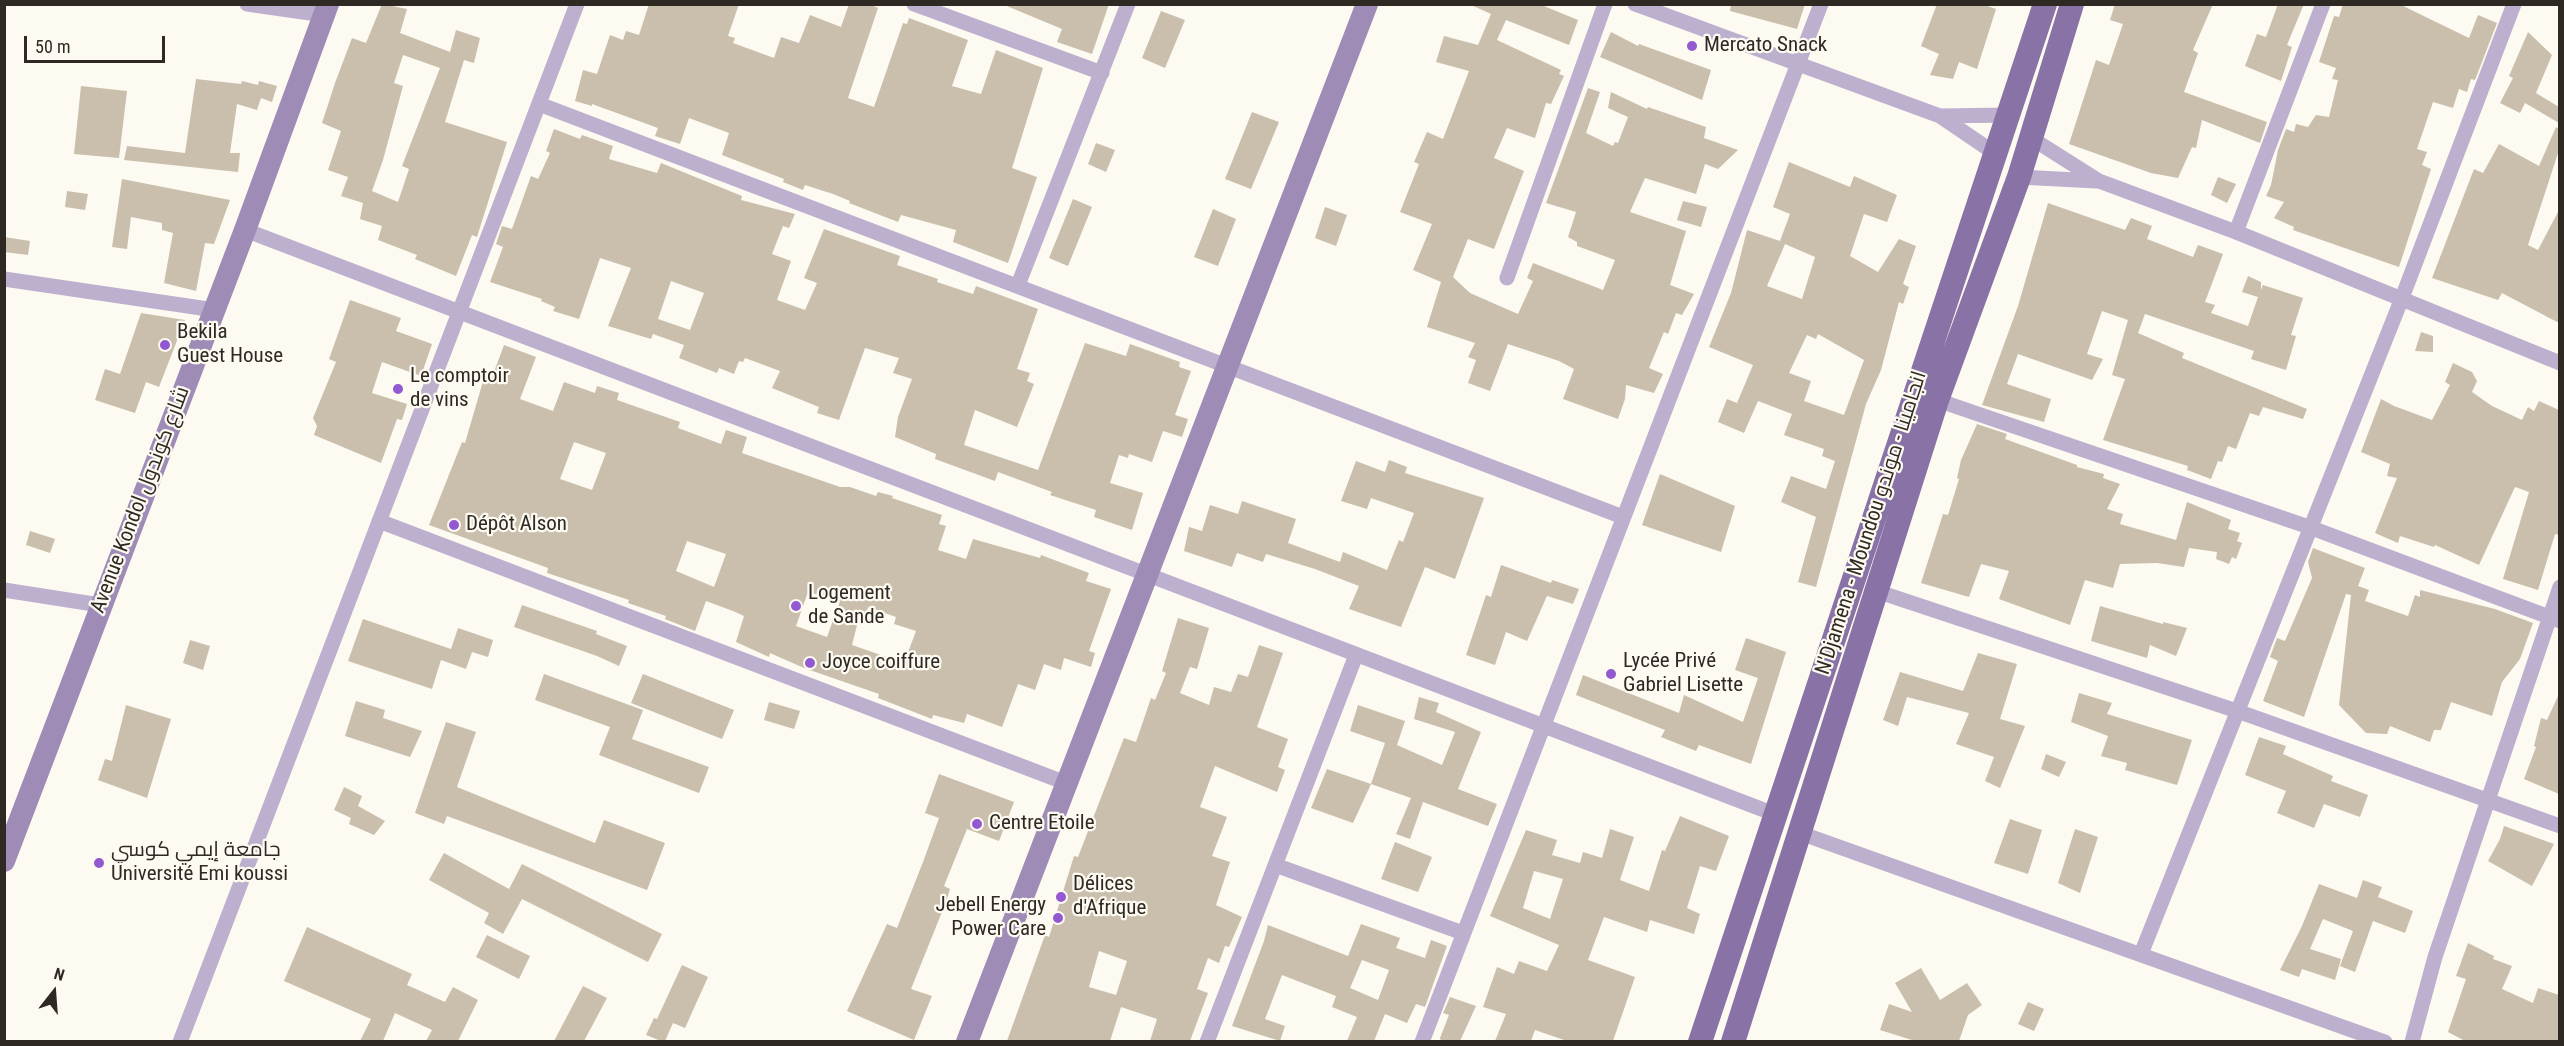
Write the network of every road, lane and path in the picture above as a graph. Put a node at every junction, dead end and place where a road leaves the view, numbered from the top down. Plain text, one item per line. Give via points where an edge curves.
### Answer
1 (247, 4) edge
2 (577, 4) edge
3 (914, 4) edge
4 (1128, 4) edge
5 (1367, 4) edge
6 (1605, 4) edge
7 (1635, 4) edge
8 (1821, 4) edge
9 (2045, 4) edge
10 (2072, 4) edge
11 (2323, 4) edge
12 (2514, 4) edge
13 (326, 10) edge
14 (1798, 65) junction
15 (1102, 73) junction
16 (539, 104) junction
17 (2009, 115) junction
18 (1940, 116) junction
19 (2031, 138) junction
20 (1996, 154) junction
21 (2019, 177) junction
22 (2099, 181) junction
23 (245, 230) junction
24 (2236, 232) junction
25 (1507, 278) dead end
26 (4, 279) edge
27 (1018, 285) junction
28 (2402, 298) junction
29 (215, 310) junction
30 (458, 310) junction
31 (2559, 363) edge
32 (1227, 368) junction
33 (1937, 400) junction
34 (1623, 517) junction
35 (379, 521) junction
36 (2309, 527) junction
37 (1146, 574) junction
38 (2559, 587) edge
39 (4, 590) edge
40 (1876, 591) junction
41 (100, 605) junction
42 (2555, 619) edge
43 (1356, 655) junction
44 (2237, 711) junction
45 (1545, 725) junction
46 (1066, 783) junction
47 (2489, 801) junction
48 (1777, 815) junction
49 (2559, 826) edge
50 (1800, 833) junction
51 (4, 861) edge
52 (1275, 865) junction
53 (1463, 933) junction
54 (2141, 954) junction
55 (180, 1041) edge
56 (967, 1041) edge
57 (1207, 1041) edge
58 (1422, 1041) edge
59 (1700, 1041) edge
60 (1733, 1041) edge
61 (2385, 1041) edge
62 (2412, 1041) edge

1 - 13 street
2 - 16 street
3 - 15 street
4 - 15 street
5 - 32 street
6 - 25 street
7 - 14 street
8 - 14 street
9 - 17 main road, N'Djamena - Moundou انجامينا - موندو
10 - 19 main road, N'Djamena - Moundou انجامينا - موندو
11 - 24 street
12 - 28 street
13 - 23 street, Avenue Kondol شارع كوندول
14 - 18 street
14 - 34 street
15 - 27 street
16 - 27 street
16 - 30 street
17 - 18 street
17 - 20 main road, N'Djamena - Moundou انجامينا - موندو
18 - 20 street
19 - 21 main road, N'Djamena - Moundou انجامينا - موندو
19 - 22 street
20 - 48 main road, N'Djamena - Moundou انجامينا - موندو via 1912,397
21 - 22 street
21 - 33 main road, N'Djamena - Moundou انجامينا - موندو
22 - 24 street
23 - 29 street, Avenue Kondol شارع كوندول
23 - 30 street
24 - 28 street
26 - 29 street
27 - 32 street
28 - 31 street
28 - 36 street
29 - 41 street, Avenue Kondol شارع كوندول
30 - 35 street
30 - 37 street
32 - 34 street
32 - 37 street
33 - 36 street
33 - 40 main road, N'Djamena - Moundou انجامينا - موندو
34 - 45 street
35 - 46 street
35 - 55 street
36 - 42 street
36 - 44 street
37 - 43 street
37 - 46 street
38 - 42 street
39 - 41 street
40 - 44 street
40 - 50 main road, N'Djamena - Moundou انجامينا - موندو
41 - 51 street, Avenue Kondol شارع كوندول
42 - 47 street
43 - 45 street
43 - 52 street
44 - 47 street
44 - 54 street
45 - 48 street
45 - 53 street
46 - 56 street
47 - 49 street
47 - 62 street via 2435,957
48 - 59 main road, N'Djamena - Moundou انجامينا - موندو
50 - 54 street
50 - 60 main road, N'Djamena - Moundou انجامينا - موندو
52 - 53 street
52 - 57 street
53 - 58 street
54 - 61 street

